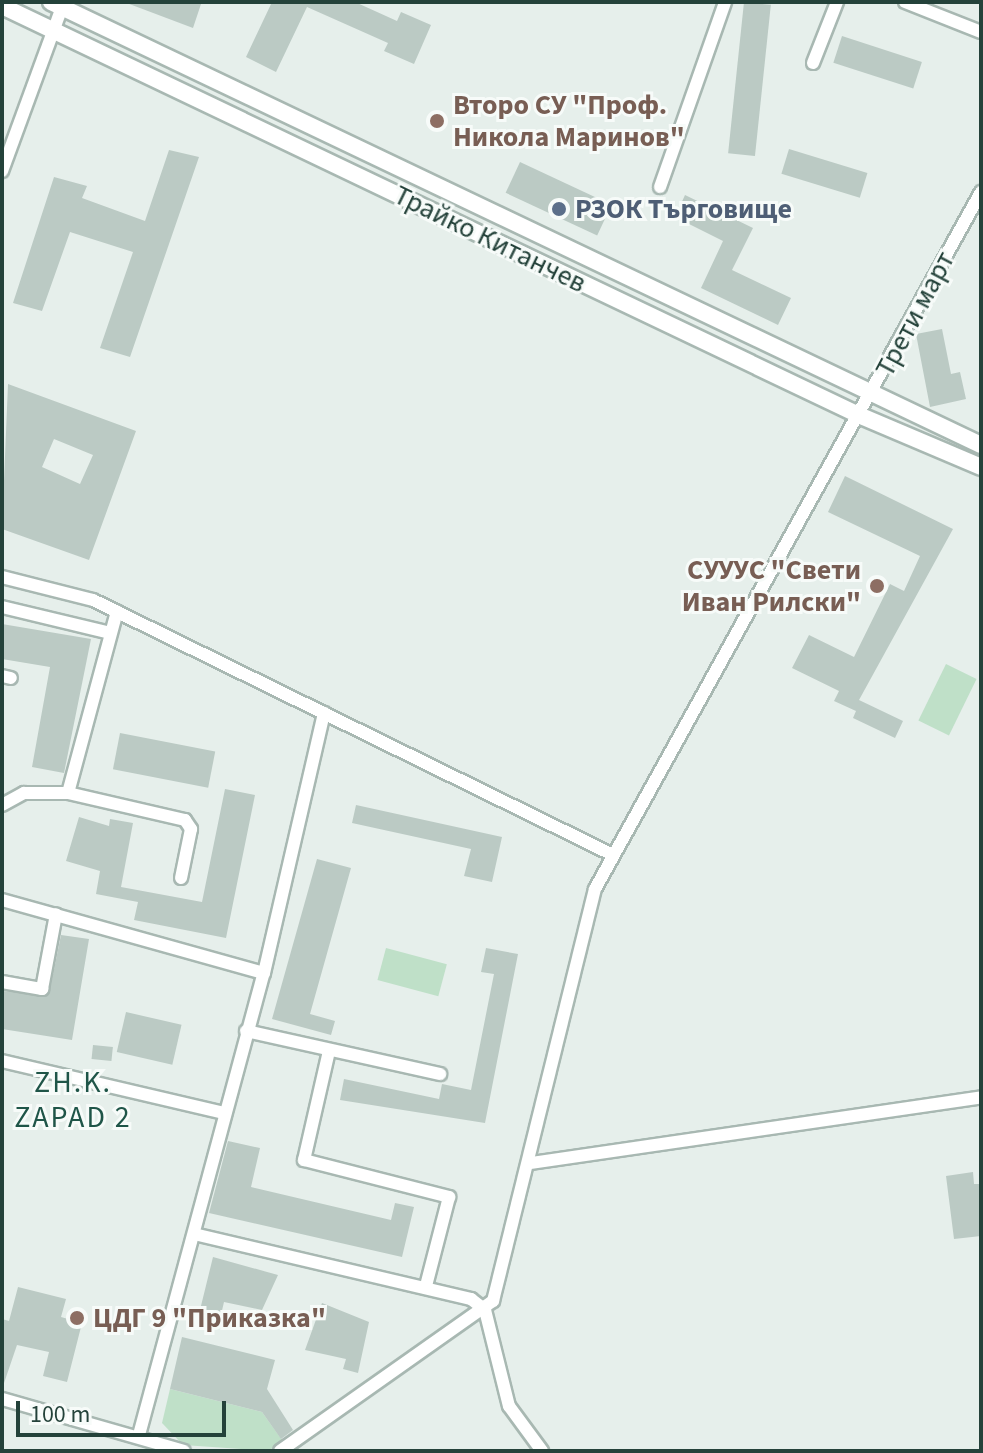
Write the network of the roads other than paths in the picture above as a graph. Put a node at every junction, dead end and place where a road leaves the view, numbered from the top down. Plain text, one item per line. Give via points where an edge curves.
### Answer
1 (725, 2) edge
2 (837, 2) edge
3 (905, 2) edge
4 (59, 4) edge
5 (2, 6) edge
6 (54, 30) junction
7 (981, 32) edge
8 (813, 63) dead end
9 (2, 171) edge
10 (660, 187) dead end
11 (981, 192) edge
12 (872, 394) junction
13 (861, 416) junction
14 (981, 445) edge
15 (981, 467) edge
16 (2, 577) edge
17 (2, 607) edge
18 (117, 611) junction
19 (110, 633) junction
20 (324, 713) junction
21 (68, 793) junction
22 (2, 805) edge
23 (613, 855) junction
24 (181, 878) dead end
25 (2, 900) edge
26 (56, 914) junction
27 (264, 973) junction
28 (2, 982) edge
29 (246, 1031) junction
30 (329, 1051) junction
31 (2, 1061) edge
32 (440, 1074) dead end
33 (981, 1097) edge
34 (223, 1113) junction
35 (531, 1163) junction
36 (194, 1234) junction
37 (426, 1286) junction
38 (485, 1310) junction
39 (2, 1399) edge
40 (139, 1435) junction
41 (184, 1451) edge
42 (280, 1451) edge
43 (542, 1451) edge

1 - 10 street
2 - 8 street
3 - 7 street
4 - 6 street
4 - 12 street, Трайко Китанчев
5 - 6 street, Трайко Китанчев
6 - 9 street
6 - 13 street, Трайко Китанчев
11 - 12 street, Трети март
12 - 13 street, Трети март
12 - 14 street, Трайко Китанчев
13 - 15 street, Трайко Китанчев
13 - 23 street, Трети март
16 - 18 street
17 - 19 street
18 - 19 street
18 - 20 street
19 - 21 street
20 - 23 street
20 - 27 street
21 - 22 street via 24,793
21 - 24 street via 190,823
23 - 35 street, Трети март via 586,916
25 - 26 street
26 - 27 street
26 - 28 street via 42,989
27 - 29 street
29 - 30 street
29 - 34 street
30 - 32 street
30 - 37 street via 304,1160 449,1197
31 - 34 street
33 - 35 street
34 - 36 street
35 - 38 street, Трети март via 497,1292
36 - 37 street
36 - 40 street
37 - 38 street
38 - 42 street
38 - 43 street via 509,1406
39 - 40 street
40 - 41 street

